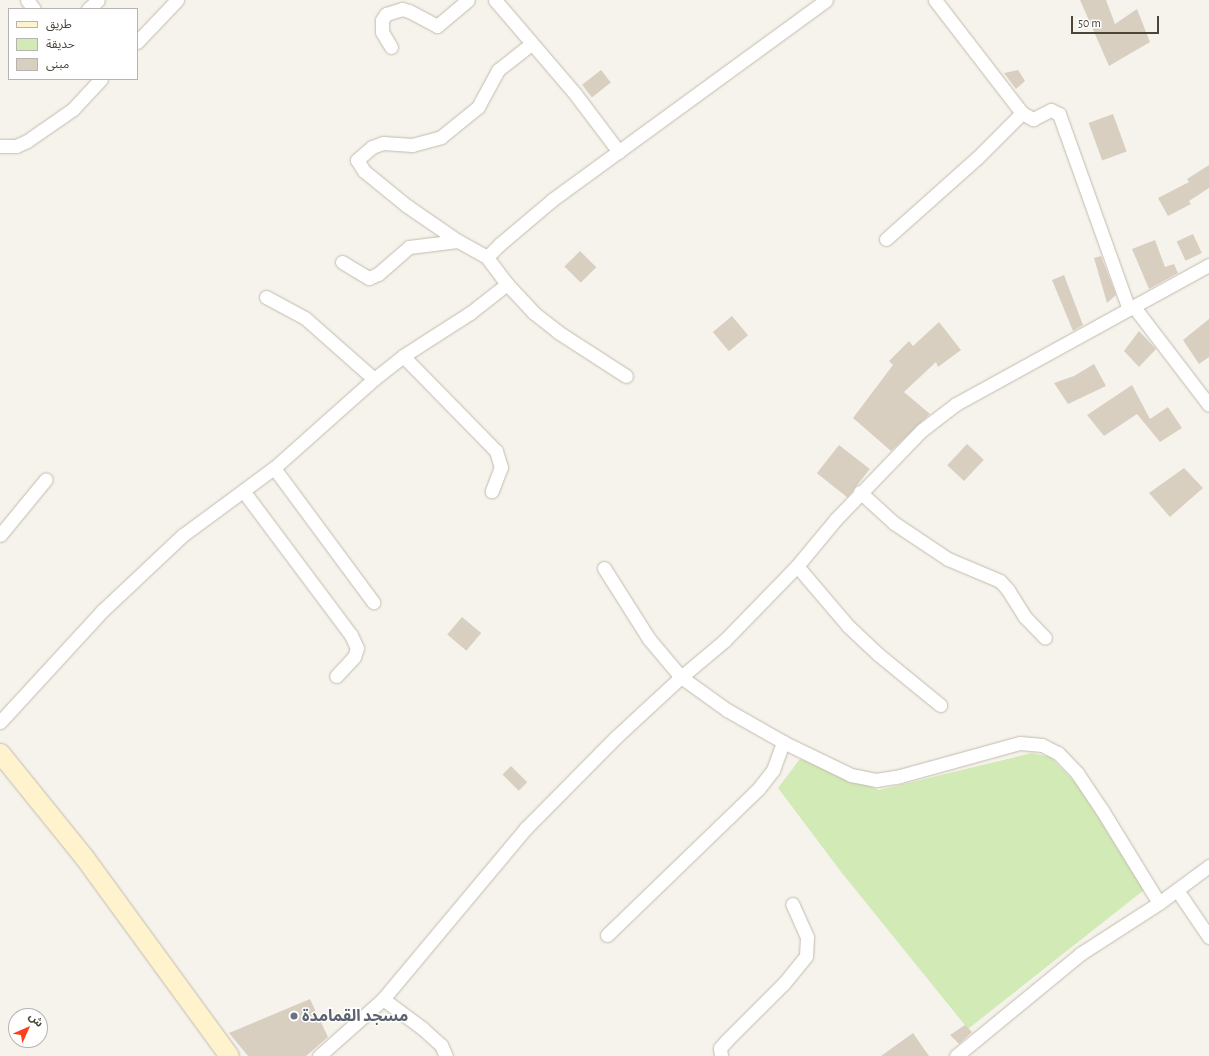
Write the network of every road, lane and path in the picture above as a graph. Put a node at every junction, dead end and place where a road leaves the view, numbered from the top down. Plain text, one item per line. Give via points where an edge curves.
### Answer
1 (27, 0) edge
2 (98, 0) edge
3 (177, 0) edge
4 (468, 0) edge
5 (495, 0) edge
6 (826, 0) edge
7 (935, 0) edge
8 (33, 8) edge
9 (89, 8) edge
10 (138, 41) edge
11 (531, 44) junction
12 (391, 47) dead end
13 (95, 81) edge
14 (1022, 113) junction
15 (0, 146) edge
16 (619, 152) junction
17 (886, 239) dead end
18 (458, 241) junction
19 (487, 257) junction
20 (342, 262) dead end
21 (1209, 265) edge
22 (507, 284) junction
23 (266, 297) dead end
24 (1131, 308) junction
25 (404, 356) junction
26 (626, 376) dead end
27 (374, 379) junction
28 (1209, 404) edge
29 (274, 468) junction
30 (46, 479) dead end
31 (492, 491) dead end
32 (244, 492) junction
33 (860, 492) junction
34 (0, 535) edge
35 (797, 566) junction
36 (604, 568) dead end
37 (373, 602) dead end
38 (1046, 638) dead end
39 (336, 676) dead end
40 (681, 677) junction
41 (940, 705) dead end
42 (0, 722) edge
43 (783, 742) junction
44 (0, 753) edge
45 (1209, 866) edge
46 (1177, 890) junction
47 (1159, 903) junction
48 (792, 904) dead end
49 (607, 935) dead end
50 (1209, 937) edge
51 (383, 999) junction
52 (222, 1053) edge
53 (319, 1056) edge
54 (446, 1056) edge
55 (721, 1056) edge
56 (956, 1056) edge

1 - 8 street
2 - 9 street
3 - 10 street
4 - 12 street via 437,26 410,10 402,9 386,14 382,20 382,32
5 - 11 street
6 - 16 street
7 - 14 street
11 - 16 street via 576,95
11 - 18 street via 498,70 478,107 441,137 412,145 382,143 372,147 357,160 369,176
13 - 15 street via 73,109 28,141 16,146
14 - 17 street via 983,153
14 - 24 street via 1033,119 1051,110 1059,114
16 - 19 street via 552,200
18 - 19 street
18 - 20 street via 409,248 374,277 362,275
19 - 22 street
21 - 24 street
22 - 25 street via 470,313
22 - 26 street via 558,332
23 - 27 street via 305,318
24 - 28 street
24 - 33 street via 956,404 922,430
25 - 27 street
25 - 31 street via 496,451 502,467
27 - 29 street
29 - 32 street
29 - 37 street
30 - 34 street
32 - 39 street via 351,635 357,648 354,657
32 - 42 street via 183,535 140,573
33 - 35 street
33 - 38 street via 894,523 948,559 1000,581 1024,616
35 - 40 street via 724,641
35 - 41 street via 848,626
36 - 40 street via 649,639
40 - 43 street via 727,710
40 - 51 street via 526,828
43 - 47 street via 851,775 876,780 900,776 1020,743 1042,745 1058,753 1076,773 1124,843
43 - 49 street via 766,780
44 - 52 street via 84,857
45 - 46 street
46 - 47 street
46 - 50 street
47 - 56 street via 1080,954
48 - 55 street via 807,937 806,956 785,982 720,1048
51 - 53 street
51 - 54 street via 441,1045

